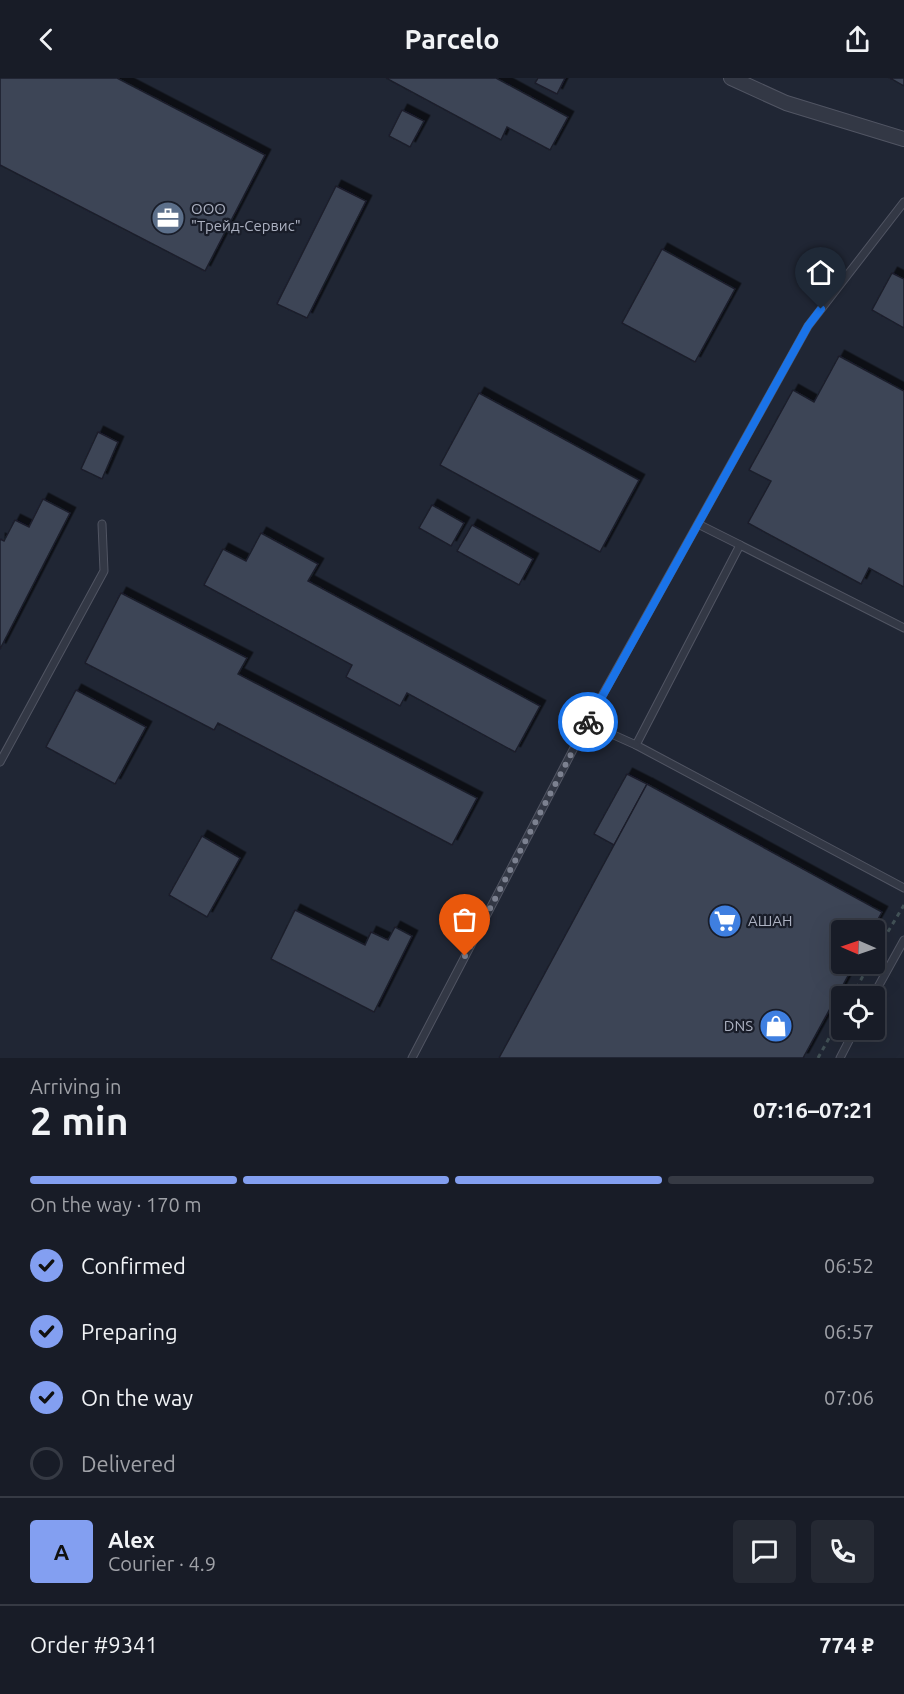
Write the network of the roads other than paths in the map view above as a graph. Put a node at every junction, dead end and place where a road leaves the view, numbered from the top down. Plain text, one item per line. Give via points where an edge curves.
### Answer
1 (732, 78) edge
2 (904, 139) edge
3 (904, 202) edge
4 (102, 524) dead end
5 (698, 524) junction
6 (740, 545) junction
7 (904, 628) edge
8 (587, 723) junction
9 (636, 746) junction
10 (0, 762) edge
11 (904, 888) edge
12 (904, 940) edge
13 (879, 986) edge
14 (849, 1040) edge
15 (412, 1058) edge
16 (840, 1058) edge

1 - 2 street via 786,103
3 - 5 lane via 808,326
4 - 10 lane via 104,571
5 - 6 lane
5 - 8 lane
6 - 7 lane
6 - 9 lane
8 - 9 lane
8 - 15 lane
9 - 11 lane
12 - 13 lane
14 - 16 lane

